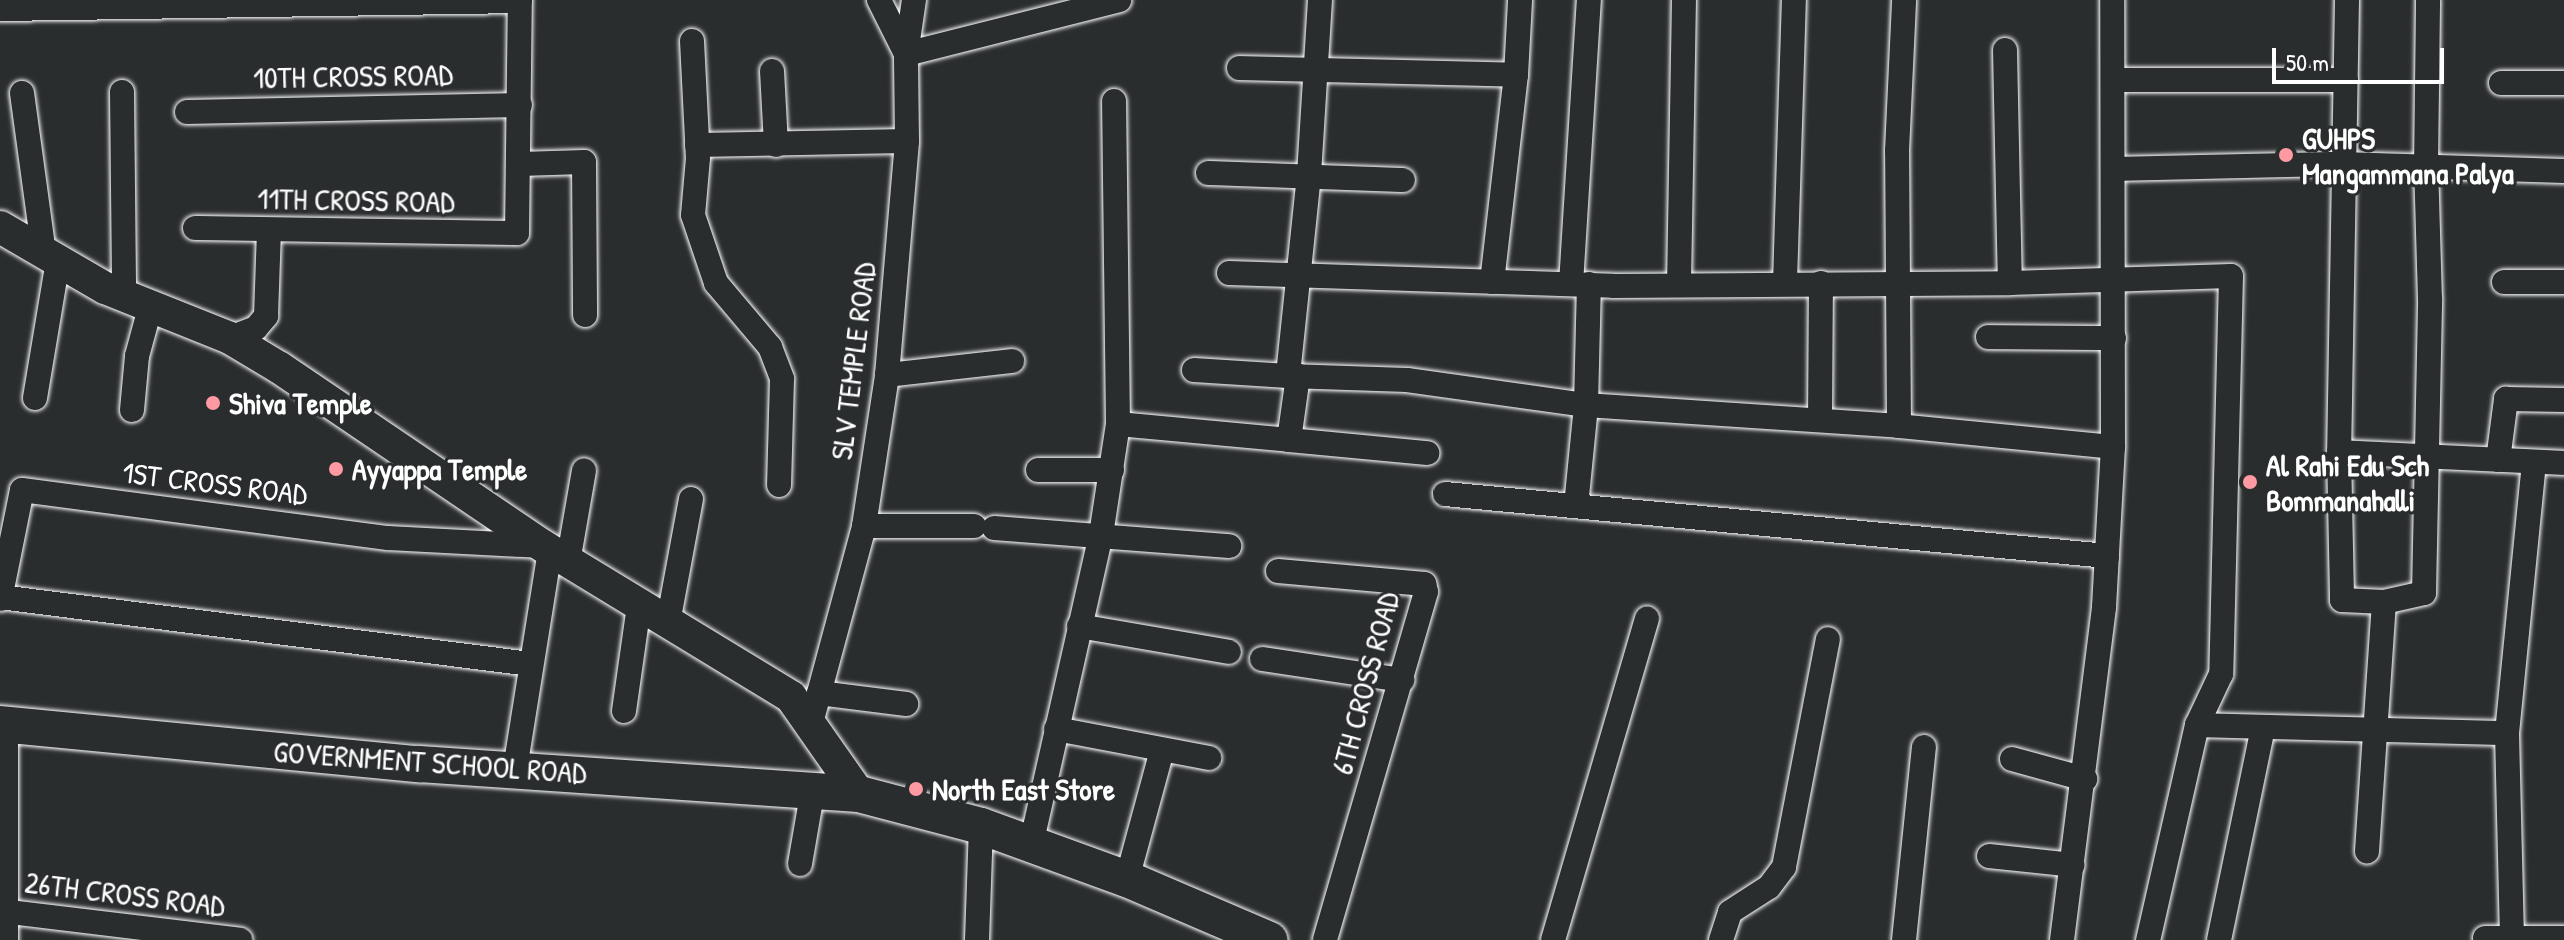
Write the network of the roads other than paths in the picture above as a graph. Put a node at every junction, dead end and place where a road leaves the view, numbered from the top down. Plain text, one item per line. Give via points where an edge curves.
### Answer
1 (520, 0) edge
2 (879, 0) edge
3 (914, 0) edge
4 (1119, 0) edge
5 (1320, 0) edge
6 (1520, 0) edge
7 (1589, 0) edge
8 (1684, 0) edge
9 (1794, 0) edge
10 (1904, 0) edge
11 (2112, 0) edge
12 (2347, 0) edge
13 (2428, 0) edge
14 (0, 9) edge
15 (692, 41) dead end
16 (2005, 50) dead end
17 (906, 54) junction
18 (1239, 68) dead end
19 (1314, 68) junction
20 (772, 71) dead end
21 (1516, 75) junction
22 (2114, 80) junction
23 (2346, 80) junction
24 (2501, 83) dead end
25 (2564, 83) edge
26 (122, 92) dead end
27 (22, 93) dead end
28 (1114, 101) dead end
29 (520, 105) junction
30 (187, 112) dead end
31 (907, 141) junction
32 (697, 145) junction
33 (776, 145) junction
34 (520, 164) junction
35 (2342, 164) junction
36 (2426, 168) junction
37 (2113, 169) junction
38 (2564, 171) edge
39 (1208, 173) dead end
40 (1309, 175) junction
41 (1403, 180) dead end
42 (0, 227) edge
43 (195, 228) dead end
44 (269, 232) junction
45 (51, 257) junction
46 (1229, 273) dead end
47 (1297, 277) junction
48 (2114, 278) junction
49 (1492, 282) junction
50 (2504, 282) dead end
51 (2564, 282) edge
52 (1785, 283) junction
53 (1821, 283) junction
54 (2010, 283) junction
55 (1580, 284) junction
56 (1898, 284) junction
57 (1679, 285) junction
58 (137, 302) junction
59 (585, 315) dead end
60 (1988, 337) dead end
61 (230, 338) junction
62 (2114, 338) junction
63 (1012, 361) dead end
64 (1194, 370) dead end
65 (887, 375) junction
66 (1293, 376) junction
67 (35, 398) dead end
68 (2564, 400) edge
69 (1586, 405) junction
70 (132, 410) dead end
71 (1820, 420) junction
72 (1118, 424) junction
73 (1899, 426) junction
74 (1289, 440) junction
75 (2113, 447) junction
76 (2339, 452) junction
77 (1427, 453) dead end
78 (2426, 456) junction
79 (2498, 460) junction
80 (2534, 462) junction
81 (2564, 463) edge
82 (584, 470) dead end
83 (1038, 470) dead end
84 (1112, 470) junction
85 (779, 485) dead end
86 (1445, 494) dead end
87 (691, 499) dead end
88 (1576, 506) junction
89 (7, 522) edge
90 (864, 526) junction
91 (1101, 535) junction
92 (1229, 546) dead end
93 (554, 553) junction
94 (2107, 556) junction
95 (1278, 571) dead end
96 (0, 598) edge
97 (2384, 602) junction
98 (639, 605) junction
99 (1647, 618) dead end
100 (668, 623) junction
101 (1079, 626) junction
102 (1828, 639) dead end
103 (1229, 652) dead end
104 (1262, 659) dead end
105 (530, 664) junction
106 (1402, 680) junction
107 (906, 704) dead end
108 (815, 708) junction
109 (624, 711) dead end
110 (1, 724) edge
111 (2197, 725) junction
112 (2263, 727) junction
113 (1056, 729) junction
114 (2373, 730) junction
115 (2507, 733) junction
116 (1924, 747) dead end
117 (1162, 750) junction
118 (1209, 758) dead end
119 (2012, 759) dead end
120 (515, 769) junction
121 (2085, 779) junction
122 (813, 789) junction
123 (859, 794) junction
124 (981, 826) junction
125 (1031, 845) junction
126 (2367, 851) dead end
127 (1989, 856) dead end
128 (800, 864) dead end
129 (2073, 865) junction
130 (1127, 879) junction
131 (2, 925) edge
132 (2485, 938) dead end
133 (2512, 938) junction
134 (2564, 938) edge
135 (240, 940) edge
136 (977, 940) edge
137 (1269, 940) edge
138 (1325, 940) edge
139 (1553, 940) edge
140 (1721, 940) edge
141 (1904, 940) edge
142 (2062, 940) edge
143 (2148, 940) edge
144 (2219, 940) edge

1 - 14 street
1 - 29 street
2 - 17 street
3 - 17 street, SLV TEMPLE ROAD
4 - 17 street
5 - 19 street
6 - 21 street
7 - 55 street
8 - 57 street
9 - 52 street
10 - 56 street
11 - 22 street
12 - 23 street
13 - 36 street
15 - 32 street
16 - 54 street
17 - 31 street, SLV TEMPLE ROAD
18 - 19 street
19 - 21 street
19 - 40 street
20 - 33 street
21 - 49 street
22 - 23 street
22 - 37 street
23 - 35 street
24 - 25 street
26 - 58 street, 1ST CROSS ROAD
27 - 45 street
28 - 72 street
29 - 30 street, 10TH CROSS ROAD
29 - 34 street
31 - 33 street
31 - 65 street, SLV TEMPLE ROAD
32 - 33 street
32 - 85 street via 693,215 716,283 770,347 782,379
34 - 44 street, 11TH CROSS ROAD via 517,233
34 - 59 street via 584,162
35 - 36 street
35 - 37 street
35 - 76 street
36 - 38 street
36 - 78 street
37 - 48 street
39 - 40 street
40 - 41 street
40 - 47 street
42 - 45 street
43 - 44 street, 11TH CROSS ROAD
44 - 61 street via 266,316 256,328
45 - 58 street
45 - 67 street
46 - 47 street
47 - 49 street
47 - 66 street
48 - 54 street
48 - 62 street
48 - 111 street via 2231,276 2221,674
49 - 55 street
50 - 51 street
52 - 53 street
52 - 57 street
53 - 56 street
53 - 71 street
54 - 56 street
55 - 57 street
55 - 69 street
56 - 73 street
58 - 61 street
58 - 70 street, 1ST CROSS ROAD
60 - 62 street
61 - 93 street
62 - 75 street
63 - 65 street
64 - 66 street
65 - 90 street, SLV TEMPLE ROAD
66 - 69 street via 1407,380
66 - 74 street
68 - 79 street via 2506,399
69 - 71 street
69 - 88 street
71 - 73 street
72 - 74 street
72 - 84 street
73 - 75 street
74 - 77 street
75 - 94 street
76 - 78 street
76 - 97 street via 2342,600
78 - 79 street
78 - 97 street via 2424,593
79 - 80 street
80 - 81 street
80 - 115 street
82 - 93 street
83 - 84 street
84 - 91 street
86 - 88 street
87 - 100 street
88 - 94 street
89 - 93 street, 1ST CROSS ROAD via 22,490 388,538
89 - 96 street
90 - 91 street
90 - 108 street, SLV TEMPLE ROAD
91 - 92 street
91 - 101 street
93 - 98 street
93 - 105 street
94 - 121 street
95 - 106 street, 6TH CROSS ROAD via 1424,584
96 - 105 street
97 - 114 street
98 - 100 street
98 - 109 street
99 - 139 street
100 - 108 street
101 - 103 street
101 - 113 street
102 - 140 street via 1786,858 1778,879 1730,912
104 - 106 street
105 - 120 street
106 - 138 street, 6TH CROSS ROAD
107 - 108 street
108 - 123 street
110 - 120 main road, GOVERNMENT SCHOOL ROAD
110 - 131 street
111 - 112 street
111 - 143 street
112 - 114 street
112 - 144 street
113 - 117 street
113 - 125 street
114 - 115 street
114 - 126 street
115 - 133 street
116 - 141 street
117 - 118 street
117 - 130 street
119 - 121 street
120 - 122 main road, GOVERNMENT SCHOOL ROAD
121 - 129 street
122 - 123 main road, GOVERNMENT SCHOOL ROAD
122 - 128 street
123 - 124 main road, GOVERNMENT SCHOOL ROAD
124 - 125 main road, GOVERNMENT SCHOOL ROAD
124 - 136 street
125 - 130 main road, GOVERNMENT SCHOOL ROAD
127 - 129 street
129 - 142 street
130 - 137 main road, GOVERNMENT SCHOOL ROAD
131 - 135 street, 26TH CROSS ROAD
132 - 133 street
133 - 134 street

